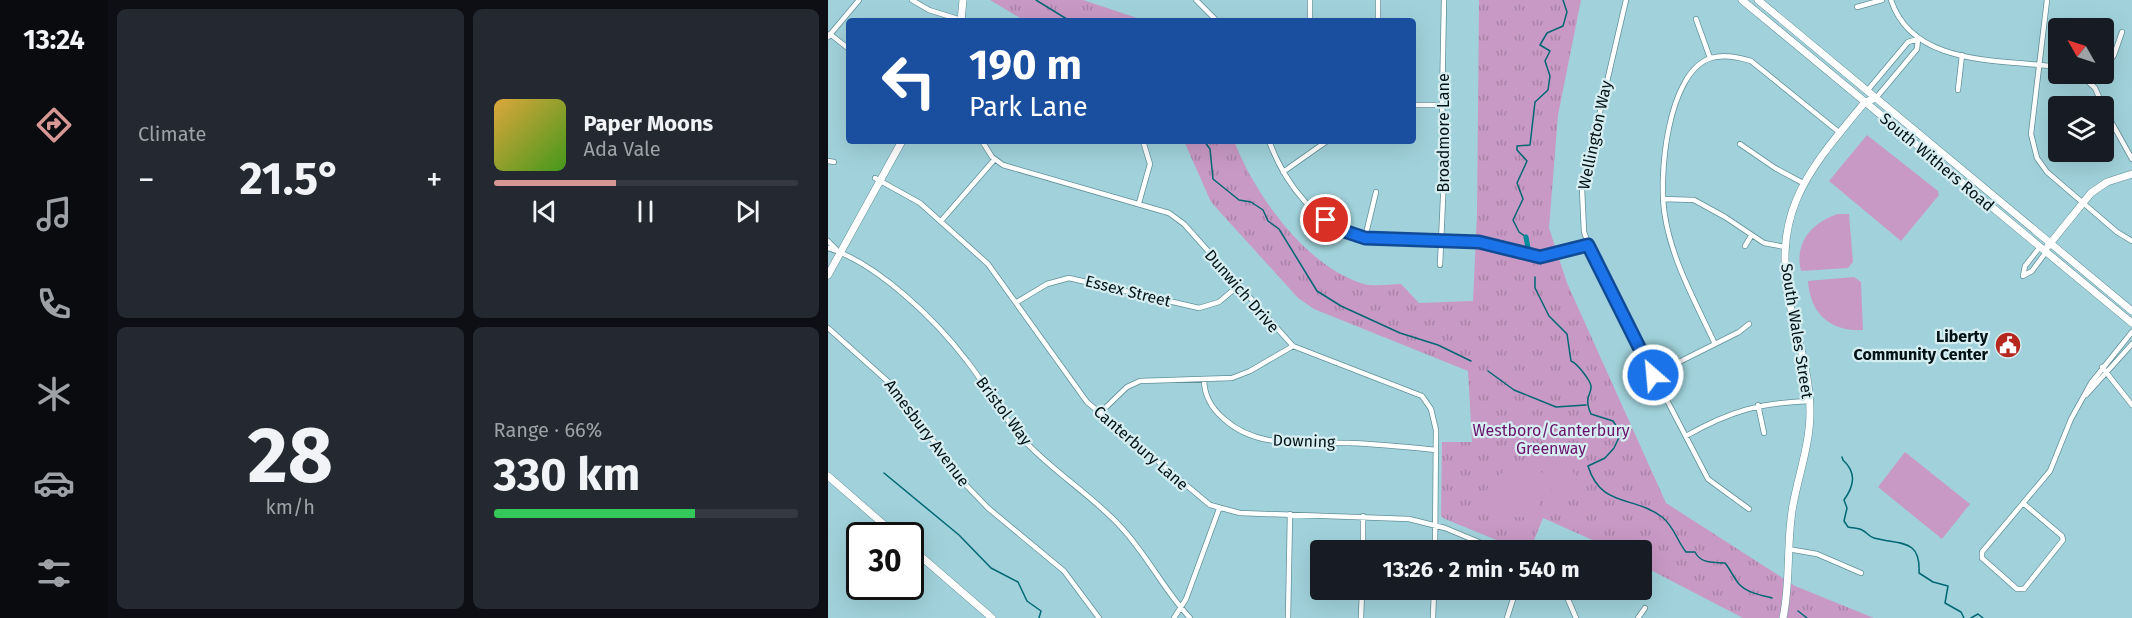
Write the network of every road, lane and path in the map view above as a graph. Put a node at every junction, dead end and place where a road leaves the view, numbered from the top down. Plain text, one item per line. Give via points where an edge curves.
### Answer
1 (859, 0) edge
2 (912, 0) edge
3 (963, 0) edge
4 (1197, 0) edge
5 (1310, 0) edge
6 (1378, 0) edge
7 (1444, 0) edge
8 (1626, 0) edge
9 (1742, 0) edge
10 (1758, 0) edge
11 (1882, 0) edge
12 (1891, 0) edge
13 (2047, 0) edge
14 (1857, 7) dead end
15 (952, 18) edge
16 (961, 18) edge
17 (1214, 18) edge
18 (1310, 18) edge
19 (1378, 18) edge
20 (1696, 19) dead end
21 (2122, 32) dead end
22 (829, 36) edge
23 (1918, 39) junction
24 (846, 47) edge
25 (1962, 55) junction
26 (2114, 55) edge
27 (1710, 58) junction
28 (2040, 64) junction
29 (2048, 65) edge
30 (1958, 90) dead end
31 (1867, 91) junction
32 (1876, 98) junction
33 (1865, 102) junction
34 (1416, 105) edge
35 (1442, 105) junction
36 (2114, 127) edge
37 (1840, 133) junction
38 (900, 144) edge
39 (984, 144) edge
40 (1144, 144) edge
41 (1270, 144) edge
42 (1323, 144) edge
43 (1740, 144) dead end
44 (2132, 159) edge
45 (994, 160) junction
46 (828, 161) edge
47 (834, 162) dead end
48 (1283, 172) junction
49 (2132, 174) edge
50 (878, 179) junction
51 (1803, 183) junction
52 (1376, 192) dead end
53 (1663, 199) junction
54 (2083, 201) junction
55 (1139, 203) junction
56 (941, 221) junction
57 (1750, 236) junction
58 (1365, 238) junction
59 (828, 241) edge
60 (2132, 241) edge
61 (1443, 242) junction
62 (2049, 243) junction
63 (1588, 245) junction
64 (1745, 246) dead end
65 (1785, 247) junction
66 (828, 248) edge
67 (2043, 249) junction
68 (838, 250) junction
69 (1440, 265) dead end
70 (828, 274) edge
71 (1238, 286) junction
72 (1017, 302) junction
73 (2132, 311) edge
74 (2132, 323) edge
75 (1749, 324) dead end
76 (828, 328) edge
77 (2132, 332) edge
78 (1715, 344) junction
79 (2132, 344) edge
80 (1293, 346) junction
81 (2102, 367) junction
82 (2108, 372) junction
83 (1653, 375) junction
84 (1204, 379) junction
85 (2084, 397) junction
86 (1809, 401) junction
87 (1758, 405) junction
88 (2132, 405) edge
89 (1101, 412) junction
90 (1764, 433) dead end
91 (1686, 436) junction
92 (1436, 450) junction
93 (828, 476) edge
94 (2023, 503) junction
95 (1220, 509) junction
96 (1749, 509) dead end
97 (1290, 514) junction
98 (1363, 516) junction
99 (881, 522) edge
100 (1435, 525) junction
101 (1362, 540) edge
102 (1435, 540) edge
103 (1473, 540) edge
104 (1788, 549) junction
105 (924, 560) edge
106 (1861, 573) dead end
107 (1362, 600) edge
108 (1434, 600) edge
109 (1513, 600) edge
110 (1568, 600) edge
111 (1180, 608) junction
112 (1645, 608) dead end
113 (992, 618) edge
114 (1099, 618) edge
115 (1174, 618) edge
116 (1190, 618) edge
117 (1288, 618) edge
118 (1361, 618) edge
119 (1433, 618) edge
120 (1507, 618) edge
121 (1576, 618) edge
122 (1638, 618) edge
123 (1783, 618) edge

1 - 22 street
2 - 15 street
3 - 16 main road
4 - 17 street
5 - 18 street
6 - 19 street
7 - 35 street, Broadmore Lane
8 - 63 street, Wellington Way via 1582,189
9 - 33 main road, South Withers Road
10 - 31 main road, South Withers Road
11 - 14 street
12 - 23 street via 1902,24
13 - 28 street
20 - 27 street
21 - 26 street
22 - 24 street
23 - 25 street via 1935,49
23 - 31 street via 1908,42
23 - 32 street via 1917,49
25 - 28 street
25 - 30 street
27 - 37 street via 1734,56 1751,61
27 - 53 street via 1693,69 1682,84 1665,145
28 - 29 street
28 - 54 street via 2031,134 2034,151 2047,172
31 - 32 main road, South Withers Road
31 - 33 main road, South Wales Street
32 - 33 main road
32 - 62 main road, South Withers Road
33 - 37 main road, South Wales Street
33 - 67 main road, South Withers Road
34 - 35 street
35 - 61 street, Broadmore Lane
36 - 44 street
37 - 51 main road, South Wales Street
38 - 50 main road
39 - 45 street
40 - 55 street via 1150,164
41 - 48 street
42 - 48 street
43 - 51 street
45 - 55 street, Dunwich Drive
45 - 56 street
46 - 47 street
48 - 58 street via 1326,220
49 - 54 main road via 2107,182
50 - 56 street, Canterbury Lane via 906,193
50 - 68 main road
51 - 65 main road, South Wales Street via 1790,215
52 - 58 street
53 - 57 street via 1694,200
53 - 78 street via 1676,258
54 - 60 street
54 - 62 main road
55 - 71 street, Dunwich Drive via 1180,220
56 - 72 street, Canterbury Lane via 988,264
57 - 64 street
57 - 65 street
58 - 61 street
59 - 68 street
61 - 63 street via 1496,244 1540,257
61 - 69 street, Broadmore Lane
62 - 67 main road
62 - 73 main road, South Withers Road
63 - 83 street, Wellington Way
65 - 86 main road, South Wales Street via 1785,274
66 - 68 street, Bristol Way
67 - 67 street via 2025,266 2023,276 2032,271
67 - 74 main road, South Withers Road
68 - 70 main road
68 - 111 street, Bristol Way via 873,269 939,328 1019,434 1120,526
71 - 72 street, Essex Street via 1219,302 1199,308 1069,278 1047,284
71 - 80 street, Dunwich Drive
72 - 89 street, Canterbury Lane via 1082,395
75 - 78 street
76 - 114 street, Amesbury Avenue via 894,387 964,483 1064,571
77 - 81 street
78 - 83 street
79 - 82 street
80 - 84 street via 1243,375
80 - 92 street, Dunwich Drive via 1418,392 1434,418
81 - 82 street
81 - 85 street
82 - 85 street
82 - 88 street
83 - 91 street, Wellington Way
84 - 89 street via 1140,381
84 - 92 street, Downing via 1205,394 1212,407 1232,426 1253,437
85 - 94 street via 2050,471
86 - 87 street
86 - 104 main road, South Wales Street via 1808,445 1793,504
87 - 90 street
87 - 91 street via 1719,417
89 - 95 street, Canterbury Lane via 1202,499
91 - 96 street, Wellington Way via 1708,479
92 - 100 street, Dunwich Drive
93 - 99 main road
94 - 94 street via 2063,540 2024,589 2016,589 1982,558 1982,552
95 - 97 street, Canterbury Lane
95 - 111 street
97 - 98 street, Canterbury Lane
97 - 117 street
98 - 100 street, Canterbury Lane
98 - 101 street
100 - 102 street, Dunwich Drive
100 - 103 street, Canterbury Lane
104 - 106 street via 1817,554
104 - 123 main road, South Wales Street
105 - 113 main road
107 - 118 street
108 - 119 street
109 - 120 street
110 - 121 street
111 - 115 street
111 - 116 street, Bristol Way
112 - 122 street

